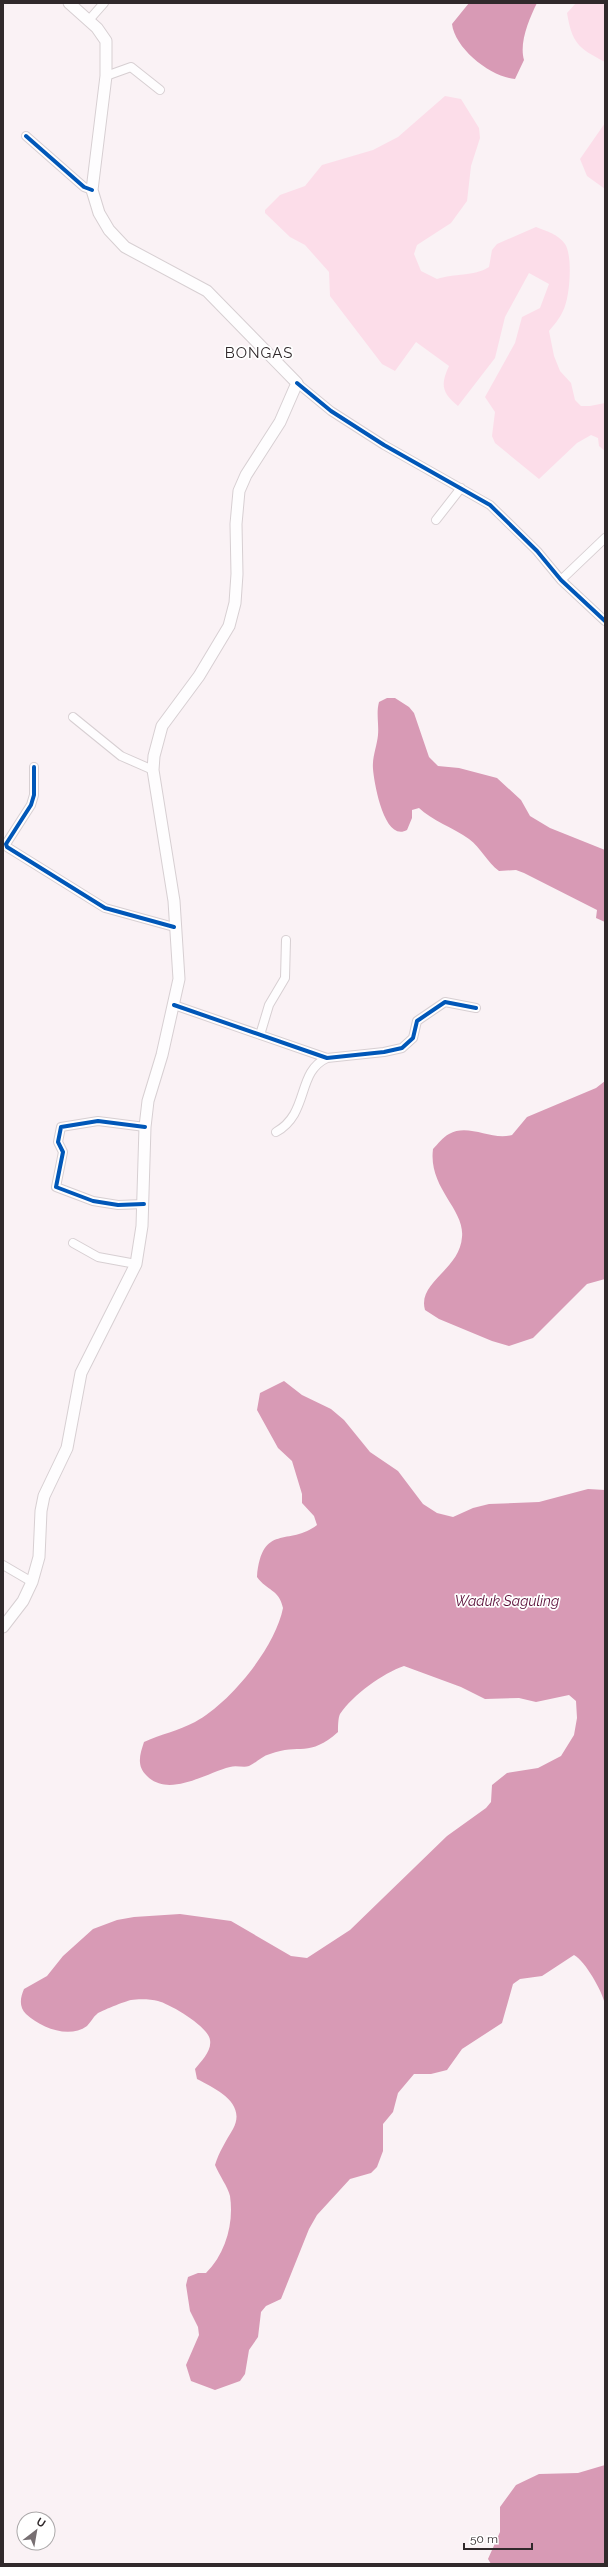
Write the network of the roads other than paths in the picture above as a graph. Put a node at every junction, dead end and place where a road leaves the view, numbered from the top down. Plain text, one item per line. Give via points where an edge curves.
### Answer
1 (68, 3) edge
2 (104, 3) edge
3 (90, 20) junction
4 (106, 76) junction
5 (160, 90) dead end
6 (26, 136) dead end
7 (92, 190) junction
8 (297, 383) junction
9 (461, 488) junction
10 (436, 520) dead end
11 (605, 538) edge
12 (561, 580) junction
13 (605, 621) edge
14 (73, 718) dead end
15 (34, 767) dead end
16 (153, 770) junction
17 (174, 927) junction
18 (286, 940) dead end
19 (174, 1005) junction
20 (476, 1008) dead end
21 (260, 1035) junction
22 (327, 1058) junction
23 (145, 1127) junction
24 (276, 1132) dead end
25 (144, 1204) junction
26 (73, 1243) dead end
27 (136, 1264) junction
28 (3, 1565) edge
29 (32, 1582) junction
30 (3, 1627) edge

1 - 3 main road
2 - 3 street
3 - 4 main road via 106,41
4 - 5 street via 131,67
4 - 7 main road
6 - 7 street via 84,187
7 - 8 main road via 99,213 117,239 137,255 183,276 207,291
8 - 9 street via 361,431
8 - 16 main road via 280,422 248,471 239,491 235,603 229,626 199,676 162,726
9 - 10 street
9 - 12 street via 490,505 537,551
11 - 12 street
12 - 13 street
14 - 16 street via 121,756
15 - 17 street via 34,795 31,805 6,844 7,847 105,908
16 - 17 main road via 174,901
17 - 19 main road via 179,979
18 - 21 street via 285,978 269,1005
19 - 21 street
19 - 23 main road via 150,1095
20 - 22 street via 445,1002 417,1021 413,1038 402,1048
21 - 22 street
22 - 24 street via 311,1071 299,1108 284,1127
23 - 25 main road
23 - 25 street via 98,1121 61,1127 58,1142 63,1152 56,1187 93,1201 118,1205
25 - 27 main road
26 - 27 street via 96,1257
27 - 29 main road via 81,1373 67,1448 44,1496 39,1557
28 - 29 street
29 - 30 main road

